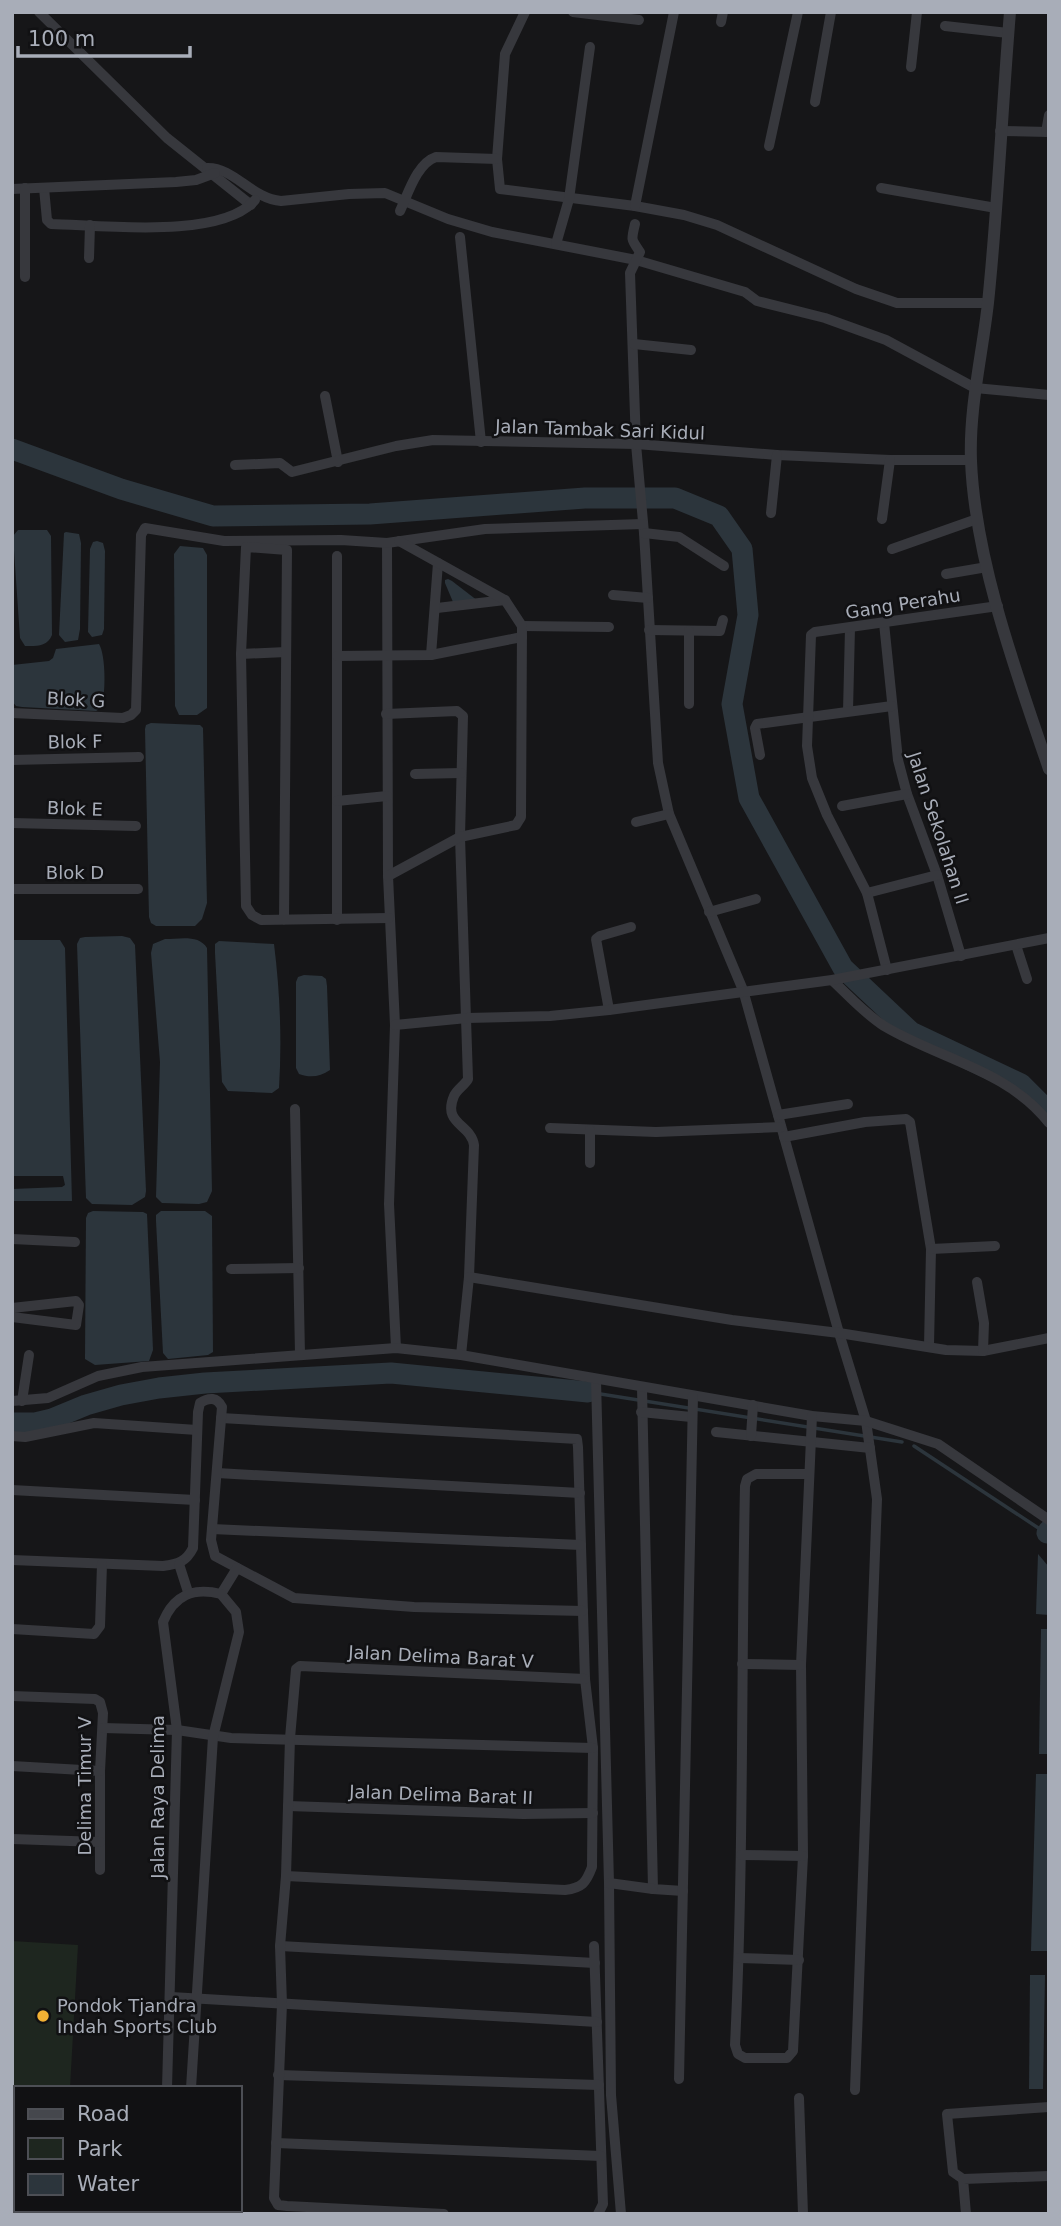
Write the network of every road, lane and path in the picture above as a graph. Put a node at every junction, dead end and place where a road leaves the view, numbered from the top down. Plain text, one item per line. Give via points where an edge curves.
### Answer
1 (39, 12) edge
2 (525, 12) edge
3 (573, 12) edge
4 (674, 12) edge
5 (798, 12) edge
6 (831, 12) edge
7 (917, 12) edge
8 (1010, 12) edge
9 (639, 20) dead end
10 (945, 26) dead end
11 (1008, 33) junction
12 (590, 47) dead end
13 (911, 67) dead end
14 (815, 102) dead end
15 (1049, 115) edge
16 (1010, 131) junction
17 (1047, 132) edge
18 (768, 146) dead end
19 (497, 159) junction
20 (213, 170) junction
21 (12, 188) edge
22 (25, 188) junction
23 (44, 188) junction
24 (881, 188) dead end
25 (259, 195) junction
26 (313, 198) junction
27 (569, 199) junction
28 (405, 200) junction
29 (251, 205) junction
30 (635, 206) junction
31 (996, 208) junction
32 (316, 209) dead end
33 (400, 211) dead end
34 (635, 224) dead end
35 (90, 225) junction
36 (460, 237) dead end
37 (556, 244) junction
38 (89, 258) dead end
39 (636, 260) junction
40 (25, 277) dead end
41 (988, 303) junction
42 (634, 344) junction
43 (691, 350) dead end
44 (975, 388) junction
45 (1049, 395) edge
46 (325, 396) dead end
47 (481, 442) junction
48 (636, 443) junction
49 (777, 455) junction
50 (890, 460) junction
51 (971, 460) junction
52 (338, 461) junction
53 (235, 465) dead end
54 (771, 513) dead end
55 (882, 519) dead end
56 (977, 519) junction
57 (643, 524) junction
58 (399, 541) junction
59 (387, 543) junction
60 (892, 549) dead end
61 (337, 556) dead end
62 (439, 563) junction
63 (724, 566) dead end
64 (987, 567) junction
65 (946, 574) dead end
66 (613, 595) dead end
67 (648, 598) junction
68 (505, 600) junction
69 (998, 606) junction
70 (437, 608) junction
71 (723, 620) dead end
72 (884, 623) junction
73 (609, 627) dead end
74 (850, 628) junction
75 (649, 630) junction
76 (522, 631) junction
77 (689, 631) junction
78 (286, 652) junction
79 (241, 654) junction
80 (431, 654) junction
81 (337, 656) junction
82 (387, 656) junction
83 (690, 704) dead end
84 (892, 706) junction
85 (848, 710) junction
86 (12, 713) edge
87 (386, 715) junction
88 (807, 719) junction
89 (760, 755) dead end
90 (139, 757) dead end
91 (12, 760) edge
92 (1049, 769) edge
93 (461, 773) junction
94 (415, 774) dead end
95 (907, 794) junction
96 (387, 796) junction
97 (337, 801) junction
98 (842, 806) dead end
99 (669, 814) junction
100 (636, 822) dead end
101 (12, 823) edge
102 (136, 826) dead end
103 (460, 837) junction
104 (937, 875) junction
105 (387, 876) junction
106 (12, 889) edge
107 (138, 889) dead end
108 (867, 893) junction
109 (756, 899) dead end
110 (709, 912) junction
111 (389, 918) junction
112 (284, 919) junction
113 (337, 920) junction
114 (631, 927) dead end
115 (1049, 938) edge
116 (1016, 945) junction
117 (961, 956) junction
118 (885, 970) junction
119 (836, 979) junction
120 (1027, 979) dead end
121 (743, 990) junction
122 (609, 1010) junction
123 (467, 1018) junction
124 (396, 1025) junction
125 (848, 1104) dead end
126 (295, 1109) dead end
127 (778, 1115) junction
128 (1049, 1123) edge
129 (550, 1128) dead end
130 (590, 1130) junction
131 (782, 1132) junction
132 (590, 1163) dead end
133 (12, 1239) edge
134 (75, 1242) dead end
135 (995, 1245) dead end
136 (931, 1249) junction
137 (299, 1268) junction
138 (231, 1269) dead end
139 (469, 1277) junction
140 (976, 1282) dead end
141 (12, 1308) edge
142 (12, 1317) edge
143 (839, 1333) junction
144 (1049, 1338) edge
145 (929, 1346) junction
146 (396, 1348) junction
147 (983, 1351) junction
148 (300, 1354) junction
149 (29, 1355) dead end
150 (461, 1355) junction
151 (596, 1388) junction
152 (642, 1400) junction
153 (17, 1401) edge
154 (692, 1408) junction
155 (221, 1418) junction
156 (752, 1421) junction
157 (866, 1426) junction
158 (197, 1430) junction
159 (811, 1430) junction
160 (716, 1432) dead end
161 (12, 1436) edge
162 (870, 1446) junction
163 (217, 1473) junction
164 (809, 1474) junction
165 (12, 1490) edge
166 (580, 1493) junction
167 (195, 1500) junction
168 (1049, 1520) edge
169 (212, 1530) junction
170 (581, 1545) junction
171 (12, 1560) edge
172 (102, 1564) junction
173 (179, 1564) junction
174 (237, 1568) junction
175 (188, 1592) junction
176 (221, 1594) junction
177 (583, 1611) junction
178 (12, 1629) edge
179 (742, 1664) junction
180 (801, 1665) junction
181 (584, 1679) junction
182 (12, 1696) edge
183 (103, 1728) junction
184 (177, 1730) junction
185 (212, 1737) junction
186 (289, 1738) junction
187 (593, 1748) junction
188 (12, 1766) edge
189 (100, 1771) junction
190 (288, 1806) junction
191 (593, 1813) junction
192 (12, 1839) edge
193 (100, 1842) junction
194 (741, 1855) junction
195 (803, 1856) junction
196 (100, 1870) dead end
197 (286, 1876) junction
198 (609, 1883) junction
199 (653, 1889) junction
200 (683, 1891) junction
201 (280, 1946) junction
202 (594, 1946) dead end
203 (739, 1958) junction
204 (799, 1960) junction
205 (595, 1963) junction
206 (171, 1997) junction
207 (197, 1998) junction
208 (282, 2004) junction
209 (597, 2022) junction
210 (278, 2075) junction
211 (679, 2079) dead end
212 (599, 2085) junction
213 (167, 2086) edge
214 (191, 2086) edge
215 (855, 2090) dead end
216 (800, 2098) dead end
217 (1049, 2107) edge
218 (276, 2143) junction
219 (601, 2156) junction
220 (1049, 2176) edge
221 (963, 2179) junction
222 (444, 2214) edge
223 (598, 2214) edge
224 (621, 2214) edge
225 (803, 2214) edge
226 (966, 2214) edge

1 - 20 street via 167,138
2 - 19 street via 505,54
3 - 9 street
4 - 30 street
5 - 18 street
6 - 14 street
7 - 13 street
8 - 11 street
10 - 11 street
11 - 16 street
12 - 27 street
15 - 17 street
16 - 17 street
16 - 31 street
19 - 27 street via 500,189
19 - 28 street via 431,158
20 - 23 street via 176,182
20 - 25 street
20 - 29 street
21 - 22 street
22 - 23 street
22 - 40 street
23 - 35 street via 50,223
24 - 31 street
25 - 26 street via 279,201
25 - 29 street
26 - 28 street via 375,192
26 - 32 street
27 - 30 street
27 - 37 street
28 - 33 street
28 - 37 street via 458,223
29 - 35 street via 234,215 202,223 138,228
30 - 41 street via 717,225 886,300
31 - 41 street
34 - 39 street via 631,239 640,252
35 - 38 street
36 - 47 street
37 - 39 street
39 - 42 street via 630,273
39 - 44 street via 886,340
41 - 44 street
42 - 43 street
42 - 48 street
44 - 45 street
44 - 51 street
46 - 52 street
47 - 48 street, Jalan Tambak Sari Kidul
47 - 52 street, Jalan Tambak Sari Kidul via 416,442
48 - 49 street, Jalan Tambak Sari Kidul
48 - 57 street
49 - 50 street, Jalan Tambak Sari Kidul
49 - 54 street
50 - 51 street, Jalan Tambak Sari Kidul
50 - 55 street
51 - 56 street
52 - 53 street, Jalan Tambak Sari Kidul via 292,472 280,463
56 - 60 street
56 - 64 street
57 - 58 street via 485,529
57 - 63 street via 679,537
57 - 67 street
58 - 59 street
58 - 62 street
59 - 82 street
59 - 86 street, Blok G via 224,541 144,528 136,710 122,718
61 - 81 street
62 - 68 street
62 - 70 street
64 - 65 street
64 - 69 street
66 - 67 street
67 - 75 street
68 - 70 street
68 - 76 street
69 - 72 street, Gang Perahu
69 - 92 street
70 - 80 street
71 - 77 street via 720,631
72 - 74 street, Gang Perahu
72 - 84 street, Jalan Sekolahan II
73 - 76 street
74 - 85 street
74 - 88 street, Gang Perahu via 813,633
75 - 77 street
75 - 99 street via 658,763
76 - 80 street
76 - 103 street via 520,822
77 - 83 street
78 - 79 street
78 - 79 street via 287,550 246,547
78 - 112 street
79 - 112 street via 246,905 261,920
80 - 82 street
81 - 82 street
81 - 97 street
82 - 87 street
84 - 85 street
84 - 95 street, Jalan Sekolahan II via 896,751
85 - 88 street
87 - 93 street via 461,713
87 - 96 street
88 - 89 street via 757,724
88 - 108 street via 812,778
90 - 91 street, Blok F
93 - 94 street
93 - 103 street
95 - 98 street
95 - 104 street, Jalan Sekolahan II
96 - 97 street
96 - 105 street
97 - 113 street
99 - 100 street
99 - 110 street
101 - 102 street, Blok E
103 - 105 street
103 - 123 street
104 - 108 street
104 - 117 street, Jalan Sekolahan II
105 - 111 street
106 - 107 street, Blok D
108 - 118 street
109 - 110 street
110 - 121 street
111 - 113 street
111 - 124 street
112 - 113 street
114 - 122 street via 596,939
115 - 116 street
116 - 117 street
116 - 120 street
117 - 118 street
118 - 119 street
119 - 121 street
119 - 128 street via 881,1024 1004,1083
121 - 122 street
121 - 127 street
122 - 123 street
123 - 124 street
123 - 139 street via 468,1079 454,1097 451,1110 474,1145
124 - 146 street via 389,1204
125 - 127 street
126 - 137 street
127 - 131 street
129 - 130 street
130 - 131 street
130 - 132 street
131 - 136 street via 908,1120
131 - 143 street
133 - 134 street
135 - 136 street
136 - 145 street
137 - 138 street
137 - 148 street
139 - 143 street via 732,1321
139 - 150 street
140 - 147 street via 984,1323
141 - 142 street via 76,1301 79,1306 74,1325
143 - 145 street
143 - 157 street
144 - 147 street
145 - 147 street
146 - 148 street
146 - 150 street
148 - 153 street via 131,1369 97,1376 48,1398
149 - 153 street
150 - 151 street
151 - 152 street
151 - 198 street
152 - 154 street
152 - 154 street
152 - 199 street
154 - 156 street
154 - 200 street
155 - 158 street via 219,1401 206,1399 200,1403
155 - 163 street
155 - 166 street via 577,1439
156 - 159 street
156 - 159 street
156 - 160 street
157 - 159 street
157 - 162 street
157 - 168 street via 938,1444
158 - 161 street via 94,1423
158 - 167 street
159 - 162 street
159 - 164 street
162 - 215 street via 877,1499
163 - 166 street
163 - 169 street
164 - 179 street via 756,1474 747,1479
164 - 180 street
165 - 167 street
166 - 170 street
167 - 173 street via 193,1548
169 - 170 street
169 - 174 street via 215,1556
170 - 177 street
171 - 172 street
172 - 173 street
172 - 178 street via 98,1631 94,1634
173 - 175 street
174 - 176 street
174 - 177 street via 294,1598 414,1607
175 - 176 street
175 - 184 street, Jalan Raya Delima via 168,1609 163,1622
176 - 185 street via 236,1612 239,1632
177 - 181 street
179 - 180 street
179 - 194 street
180 - 195 street
181 - 186 street, Jalan Delima Barat V via 297,1668
181 - 187 street
182 - 183 street, Delima Timur V via 95,1699 100,1702
183 - 184 street
183 - 189 street, Delima Timur V
184 - 185 street
184 - 206 street, Jalan Raya Delima
185 - 186 street
185 - 207 street
186 - 187 street
186 - 190 street
187 - 191 street
188 - 189 street
189 - 193 street, Delima Timur V
190 - 191 street, Jalan Delima Barat II
190 - 197 street
191 - 197 street via 592,1867 579,1888
192 - 193 street
193 - 196 street, Delima Timur V
194 - 195 street
194 - 203 street
195 - 204 street
197 - 201 street
198 - 199 street
198 - 224 street via 611,2095
199 - 200 street
200 - 211 street
201 - 205 street
201 - 208 street
202 - 205 street
203 - 204 street
203 - 204 street via 735,2045 745,2058 792,2054
205 - 209 street
206 - 207 street
206 - 213 street, Jalan Raya Delima
207 - 208 street
207 - 214 street
208 - 209 street
208 - 210 street
209 - 212 street
210 - 212 street
210 - 218 street
212 - 219 street
216 - 225 street
217 - 221 street via 947,2114 953,2172
218 - 219 street
218 - 222 street via 273,2192 278,2205
219 - 223 street via 603,2204
220 - 221 street
221 - 226 street

